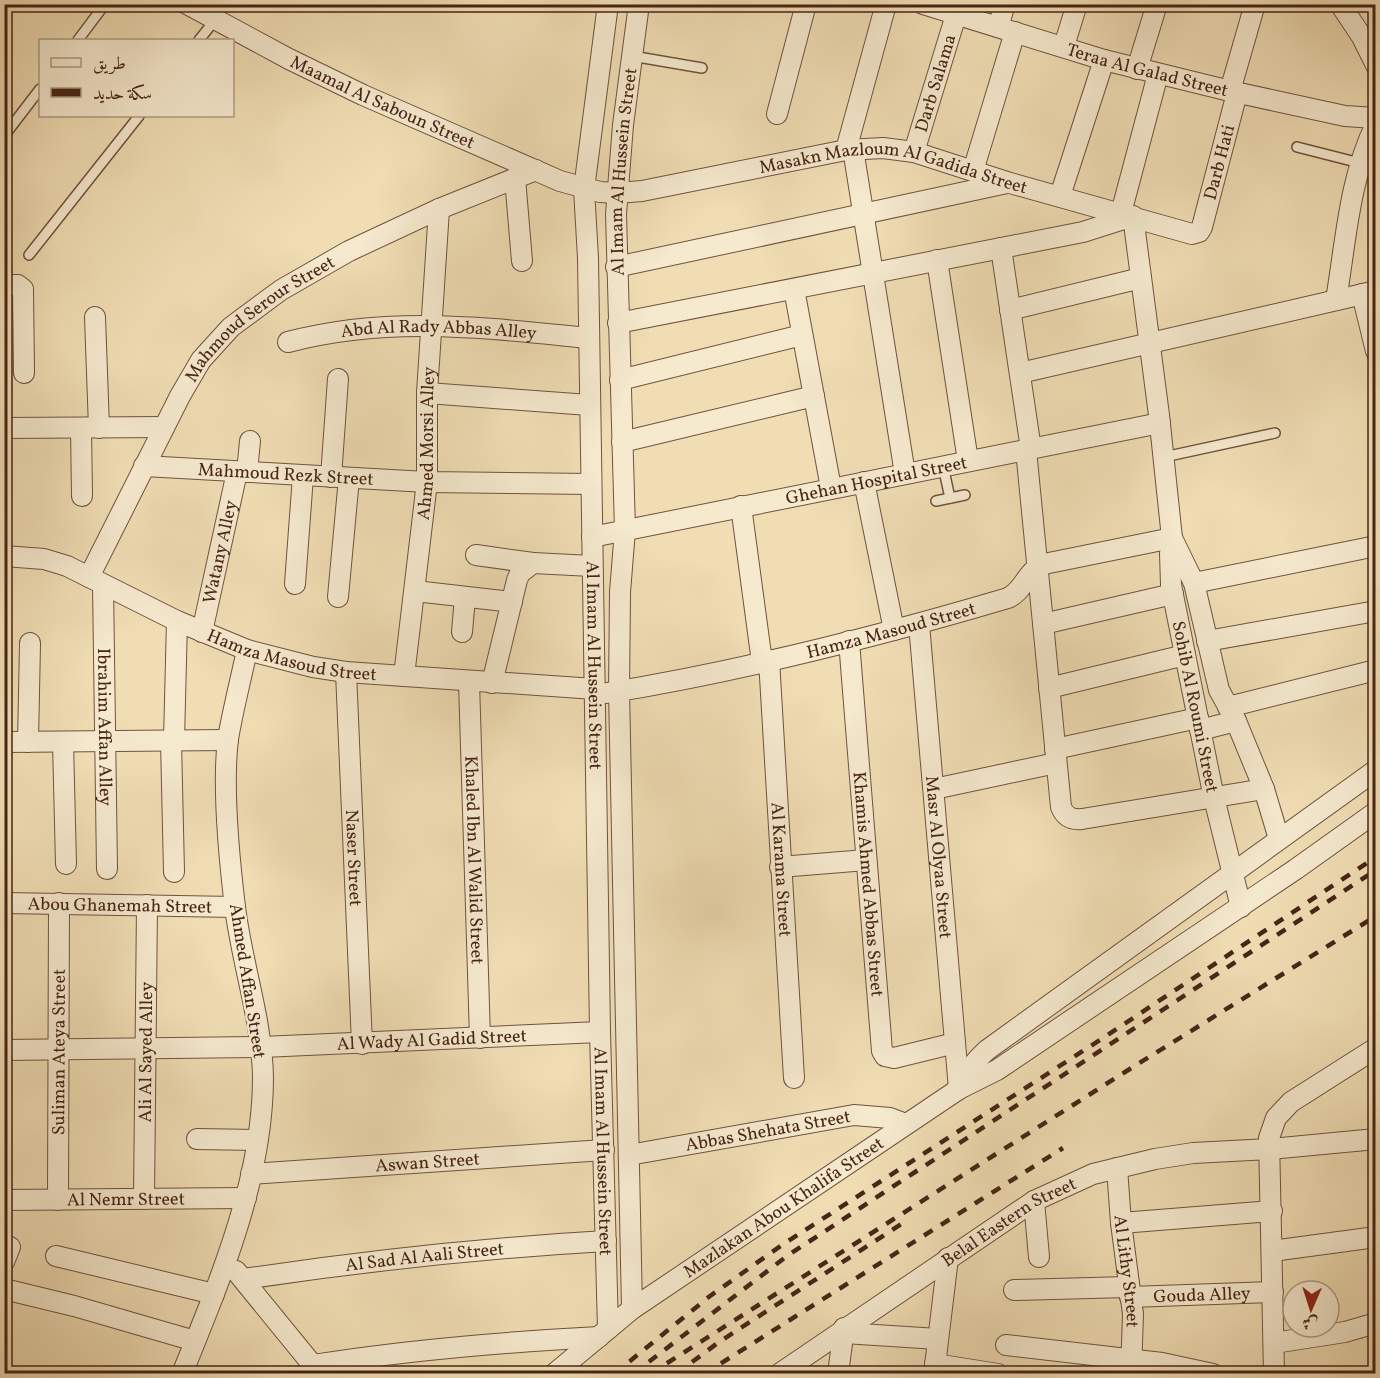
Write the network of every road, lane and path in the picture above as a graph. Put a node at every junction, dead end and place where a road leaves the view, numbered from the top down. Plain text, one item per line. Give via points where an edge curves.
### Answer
1 (105, 4) edge
2 (187, 4) edge
3 (608, 4) edge
4 (639, 4) edge
5 (806, 4) edge
6 (886, 4) edge
7 (1005, 4) edge
8 (1077, 4) edge
9 (1157, 4) edge
10 (1255, 4) edge
11 (1340, 4) edge
12 (939, 8) edge
13 (215, 20) junction
14 (1007, 30) junction
15 (79, 39) edge
16 (200, 39) edge
17 (1064, 46) junction
18 (632, 56) junction
19 (1104, 60) junction
20 (1376, 65) edge
21 (702, 68) dead end
22 (1137, 69) junction
23 (1158, 74) junction
24 (39, 90) edge
25 (1233, 92) junction
26 (777, 114) dead end
27 (138, 117) edge
28 (1376, 118) edge
29 (1376, 124) edge
30 (4, 136) edge
31 (1297, 147) dead end
32 (849, 149) junction
33 (914, 152) junction
34 (1360, 163) junction
35 (536, 170) junction
36 (973, 171) junction
37 (515, 178) junction
38 (1010, 183) junction
39 (584, 189) junction
40 (617, 193) junction
41 (1060, 196) junction
42 (439, 209) junction
43 (863, 214) junction
44 (1126, 215) junction
45 (1199, 232) joint
46 (1001, 248) junction
47 (937, 260) junction
48 (522, 261) dead end
49 (616, 267) junction
50 (873, 273) junction
51 (19, 274) edge
52 (1141, 278) junction
53 (794, 289) junction
54 (1369, 292) edge
55 (1336, 300) junction
56 (1010, 310) junction
57 (95, 317) dead end
58 (618, 323) junction
59 (433, 324) junction
60 (802, 335) junction
61 (588, 338) junction
62 (288, 342) dead end
63 (1150, 345) junction
64 (1376, 351) edge
65 (24, 373) dead end
66 (1020, 373) junction
67 (338, 379) dead end
68 (620, 380) junction
69 (427, 393) junction
70 (814, 396) junction
71 (589, 405) junction
72 (1160, 423) junction
73 (164, 427) junction
74 (4, 428) edge
75 (90, 428) junction
76 (1275, 433) dead end
77 (250, 441) dead end
78 (622, 442) junction
79 (1028, 449) junction
80 (1164, 457) junction
81 (968, 461) junction
82 (144, 466) junction
83 (943, 466) junction
84 (242, 472) junction
85 (905, 474) junction
86 (303, 476) junction
87 (340, 478) junction
88 (427, 482) junction
89 (864, 482) junction
90 (591, 484) junction
91 (831, 488) junction
92 (965, 495) dead end
93 (82, 496) dead end
94 (950, 498) junction
95 (936, 501) dead end
96 (741, 506) junction
97 (624, 530) junction
98 (592, 537) junction
99 (1172, 538) junction
100 (1376, 546) edge
101 (476, 555) dead end
102 (4, 556) edge
103 (533, 563) junction
104 (592, 566) junction
105 (1037, 567) junction
106 (96, 581) junction
107 (1194, 583) junction
108 (295, 584) dead end
109 (415, 591) junction
110 (1173, 594) junction
111 (338, 597) dead end
112 (465, 597) junction
113 (512, 602) junction
114 (1376, 611) edge
115 (177, 621) junction
116 (919, 624) junction
117 (1043, 624) junction
118 (894, 630) junction
119 (202, 632) junction
120 (462, 632) dead end
121 (849, 641) junction
122 (1207, 641) junction
123 (30, 643) dead end
124 (247, 650) junction
125 (1185, 655) junction
126 (765, 661) junction
127 (1376, 670) edge
128 (346, 672) junction
129 (404, 676) junction
130 (470, 682) junction
131 (492, 683) junction
132 (1049, 688) junction
133 (619, 691) junction
134 (595, 692) junction
135 (1232, 714) junction
136 (1199, 724) junction
137 (172, 740) junction
138 (228, 740) junction
139 (106, 741) junction
140 (4, 742) edge
141 (28, 742) junction
142 (63, 742) junction
143 (1056, 756) junction
144 (1376, 770) edge
145 (934, 789) junction
146 (1264, 789) junction
147 (1214, 798) junction
148 (1376, 812) edge
149 (1279, 839) junction
150 (866, 860) junction
151 (66, 864) dead end
152 (780, 867) junction
153 (108, 869) dead end
154 (1234, 871) junction
155 (174, 872) dead end
156 (4, 903) edge
157 (59, 903) junction
158 (147, 904) junction
159 (235, 907) junction
160 (1241, 907) junction
161 (600, 1032) junction
162 (480, 1038) junction
163 (956, 1043) junction
164 (362, 1044) junction
165 (262, 1047) junction
166 (1376, 1048) edge
167 (147, 1049) junction
168 (4, 1050) edge
169 (58, 1050) junction
170 (794, 1078) dead end
171 (959, 1089) junction
172 (906, 1124) junction
173 (197, 1139) dead end
174 (1376, 1139) edge
175 (256, 1140) junction
176 (1270, 1149) junction
177 (604, 1150) junction
178 (629, 1155) junction
179 (1118, 1168) junction
180 (251, 1174) junction
181 (246, 1198) junction
182 (144, 1199) junction
183 (4, 1200) edge
184 (58, 1200) junction
185 (1034, 1202) junction
186 (1272, 1211) junction
187 (1121, 1223) junction
188 (1376, 1237) edge
189 (606, 1241) junction
190 (1272, 1251) junction
191 (56, 1256) dead end
192 (1039, 1257) dead end
193 (948, 1258) junction
194 (226, 1264) junction
195 (244, 1279) junction
196 (4, 1289) edge
197 (1014, 1290) dead end
198 (1129, 1292) junction
199 (1273, 1292) junction
200 (214, 1294) junction
201 (632, 1309) junction
202 (1376, 1323) edge
203 (844, 1331) junction
204 (604, 1333) junction
205 (939, 1339) junction
206 (195, 1341) junction
207 (1274, 1343) junction
208 (1006, 1345) dead end
209 (1132, 1366) edge
210 (317, 1369) edge
211 (935, 1369) edge
212 (189, 1370) edge
213 (554, 1374) edge
214 (779, 1374) edge
215 (838, 1374) edge
216 (998, 1374) edge
217 (1214, 1374) edge
218 (1274, 1374) edge

1 - 15 lane
2 - 13 street, Maamal Al Saboun Street
3 - 39 street, Al Imam Al Hussein Street
4 - 18 street, Al Imam Al Hussein Street
5 - 26 street
6 - 32 street
7 - 14 street
8 - 17 street
9 - 22 street
10 - 25 street, Darb Hati
11 - 20 street
12 - 14 street, Teraa Al Galad Street
12 - 33 street, Darb Salama
13 - 16 lane
13 - 35 street, Maamal Al Saboun Street via 363,95
14 - 17 street, Teraa Al Galad Street
14 - 36 street
17 - 19 street, Teraa Al Galad Street
18 - 21 lane
18 - 40 street, Al Imam Al Hussein Street
19 - 22 street, Teraa Al Galad Street
19 - 41 street
22 - 23 street, Teraa Al Galad Street
23 - 25 street, Teraa Al Galad Street
23 - 44 street
24 - 30 lane
25 - 28 street, Teraa Al Galad Street via 1345,116
25 - 45 street, Darb Hati
27 - 51 lane
29 - 34 street
31 - 34 lane
32 - 33 street, Masakn Mazloum Al Gadida Street
32 - 40 street, Masakn Mazloum Al Gadida Street
32 - 43 street
33 - 36 street, Masakn Mazloum Al Gadida Street
34 - 55 street
35 - 37 street, Mahmoud Serour Street
35 - 39 street, Maamal Al Saboun Street
36 - 38 street, Masakn Mazloum Al Gadida Street
37 - 42 street, Mahmoud Serour Street
37 - 48 street
38 - 41 street, Masakn Mazloum Al Gadida Street
38 - 43 street
39 - 40 street, Masakn Mazloum Al Gadida Street
39 - 61 street, Al Imam Al Hussein Street
40 - 49 street, Al Imam Al Hussein Street
41 - 44 street, Masakn Mazloum Al Gadida Street
42 - 59 street, Ahmed Morsi Alley
42 - 73 street, Mahmoud Serour Street via 339,257 281,290 231,327 201,360
43 - 49 street
43 - 50 street
44 - 45 street, Masakn Mazloum Al Gadida Street via 1192,234
44 - 46 street via 1083,232
44 - 52 street, Sohib Al Roumi Street
46 - 47 street
46 - 56 street
47 - 50 street
47 - 81 street
49 - 58 street, Al Imam Al Hussein Street
50 - 53 street
50 - 85 street
51 - 65 street
52 - 56 street
52 - 63 street, Sohib Al Roumi Street
53 - 58 street
53 - 60 street
54 - 55 street
54 - 64 street
55 - 63 street
56 - 66 street
57 - 75 street
58 - 68 street, Al Imam Al Hussein Street
59 - 61 street, Abd Al Rady Abbas Alley
59 - 62 street, Abd Al Rady Abbas Alley via 360,328
59 - 69 street, Ahmed Morsi Alley
60 - 68 street
60 - 70 street
61 - 71 street, Al Imam Al Hussein Street
63 - 66 street
63 - 72 street, Sohib Al Roumi Street
66 - 79 street
67 - 87 street
68 - 78 street, Al Imam Al Hussein Street
69 - 71 street
69 - 88 street, Ahmed Morsi Alley
70 - 78 street
70 - 91 street
71 - 90 street, Al Imam Al Hussein Street
72 - 79 street, Ghehan Hospital Street
72 - 80 street, Sohib Al Roumi Street
73 - 75 street
73 - 82 street, Mahmoud Serour Street
74 - 75 street
75 - 93 street
76 - 80 lane
77 - 84 street, Watany Alley
78 - 97 street, Al Imam Al Hussein Street
79 - 81 street, Ghehan Hospital Street
79 - 105 street
80 - 99 street, Sohib Al Roumi Street
81 - 83 street, Ghehan Hospital Street
82 - 84 street, Mahmoud Rezk Street
82 - 106 street, Mahmoud Serour Street
83 - 85 street, Ghehan Hospital Street
83 - 94 lane
84 - 86 street, Mahmoud Rezk Street
84 - 119 street, Watany Alley
85 - 89 street, Ghehan Hospital Street
86 - 87 street, Mahmoud Rezk Street
86 - 108 street
87 - 88 street, Mahmoud Rezk Street
87 - 111 street
88 - 90 street, Mahmoud Rezk Street
88 - 109 street, Ahmed Morsi Alley
89 - 91 street, Ghehan Hospital Street
89 - 118 street
90 - 98 street, Al Imam Al Hussein Street
91 - 96 street, Ghehan Hospital Street
92 - 94 lane
94 - 95 lane
96 - 97 street, Ghehan Hospital Street
96 - 126 street, Al Karama Street
97 - 98 street, Ghehan Hospital Street
97 - 133 street, Al Imam Al Hussein Street
98 - 104 street, Al Imam Al Hussein Street
99 - 105 street
99 - 107 street, Sohib Al Roumi Street
99 - 110 street, Sohib Al Roumi Street
100 - 107 street
101 - 103 street
102 - 106 street, Hamza Masoud Street via 44,559
103 - 104 street
103 - 113 street via 520,573
104 - 134 street, Al Imam Al Hussein Street
105 - 116 street, Hamza Masoud Street via 1015,595
105 - 117 street
106 - 115 street, Hamza Masoud Street
106 - 139 street, Ibrahim Affan Alley
107 - 122 street, Sohib Al Roumi Street
109 - 112 street
109 - 129 street, Ahmed Morsi Alley
110 - 117 street
110 - 125 street, Sohib Al Roumi Street
112 - 113 street
112 - 120 street
113 - 131 street
114 - 122 street
115 - 119 street, Hamza Masoud Street
115 - 137 street
116 - 118 street, Hamza Masoud Street
116 - 145 street, Masr Al Olyaa Street
117 - 132 street
118 - 121 street, Hamza Masoud Street
119 - 124 street, Hamza Masoud Street
121 - 126 street, Hamza Masoud Street
121 - 150 street, Khamis Ahmed Abbas Street
122 - 135 street, Sohib Al Roumi Street via 1219,690
123 - 141 street
124 - 128 street, Hamza Masoud Street
124 - 138 street, Ahmed Affan Street
125 - 132 street
125 - 136 street, Sohib Al Roumi Street
126 - 133 street, Hamza Masoud Street
126 - 152 street, Al Karama Street
127 - 135 street
128 - 129 street, Hamza Masoud Street
128 - 164 street, Naser Street
129 - 130 street, Hamza Masoud Street
130 - 131 street, Hamza Masoud Street
130 - 162 street, Khaled Ibn Al Walid Street
131 - 134 street, Hamza Masoud Street
132 - 143 street
133 - 134 street, Hamza Masoud Street
133 - 178 street, Al Imam Al Hussein Street
134 - 161 street, Al Imam Al Hussein Street
135 - 136 street
135 - 146 street, Sohib Al Roumi Street
136 - 143 street
136 - 147 street, Sohib Al Roumi Street
137 - 138 street
137 - 139 street
137 - 155 street
138 - 159 street, Ahmed Affan Street via 227,807
139 - 142 street
139 - 153 street, Ibrahim Affan Alley
140 - 141 street
141 - 142 street
142 - 151 street
143 - 145 street
143 - 147 street via 1060,807 1072,819
144 - 149 street
145 - 163 street, Masr Al Olyaa Street
146 - 147 street
146 - 149 street, Sohib Al Roumi Street
147 - 154 street, Sohib Al Roumi Street
148 - 160 street
149 - 154 street
150 - 152 street
150 - 163 street, Khamis Ahmed Abbas Street via 882,1051 894,1058
152 - 170 street, Al Karama Street
154 - 160 street, Sohib Al Roumi Street
154 - 171 street, Mazlakan Abou Khalifa Street via 987,1050 965,1074
156 - 157 street, Abou Ghanemah Street
157 - 158 street, Abou Ghanemah Street
157 - 169 street, Suliman Ateya Street
158 - 159 street, Abou Ghanemah Street
158 - 167 street, Ali Al Sayed Alley
159 - 165 street, Ahmed Affan Street
160 - 171 street, Mazlakan Abou Khalifa Street via 997,1070
161 - 162 street, Al Wady Al Gadid Street
161 - 177 street, Al Imam Al Hussein Street
162 - 164 street, Al Wady Al Gadid Street
163 - 171 street, Masr Al Olyaa Street
164 - 165 street, Al Wady Al Gadid Street
165 - 167 street, Al Wady Al Gadid Street
165 - 175 street, Ahmed Affan Street via 263,1079
166 - 176 street via 1283,1110 1271,1128
167 - 169 street, Al Wady Al Gadid Street
167 - 182 street, Ali Al Sayed Alley
168 - 169 street, Al Wady Al Gadid Street
169 - 184 street, Suliman Ateya Street
171 - 172 street, Mazlakan Abou Khalifa Street
172 - 178 street, Abbas Shehata Street via 872,1115 836,1117
172 - 201 street, Mazlakan Abou Khalifa Street
173 - 175 street
174 - 176 street, Belal Eastern Street
175 - 180 street, Ahmed Affan Street
176 - 179 street, Belal Eastern Street via 1193,1153
176 - 186 street
177 - 180 street, Aswan Street
177 - 189 street, Al Imam Al Hussein Street
178 - 201 street, Al Imam Al Hussein Street
179 - 185 street, Belal Eastern Street via 1093,1174
179 - 187 street, Al Lithy Street
180 - 181 street, Ahmed Affan Street
181 - 182 street, Al Nemr Street
181 - 194 street, Ahmed Affan Street
182 - 184 street, Al Nemr Street
183 - 184 street, Al Nemr Street
185 - 192 street
185 - 193 street, Belal Eastern Street
186 - 187 street
186 - 190 street
187 - 198 street, Al Lithy Street
188 - 190 street
189 - 195 street, Al Sad Al Aali Street via 428,1255
189 - 204 street, Al Imam Al Hussein Street
190 - 199 street
191 - 200 street
193 - 203 street, Belal Eastern Street
193 - 205 street
194 - 195 street
194 - 200 street, Ahmed Affan Street
195 - 210 street
196 - 206 street
197 - 198 street, Gouda Alley
198 - 199 street, Gouda Alley
198 - 209 street, Al Lithy Street
199 - 207 street
200 - 206 street, Ahmed Affan Street
201 - 204 street, Mazlakan Abou Khalifa Street
202 - 207 street
203 - 205 street
203 - 214 street, Belal Eastern Street
203 - 215 street
204 - 210 street via 386,1353
204 - 213 street, Mazlakan Abou Khalifa Street
205 - 211 street
206 - 212 street, Ahmed Affan Street
207 - 218 street
208 - 209 street
209 - 217 street
211 - 216 street

